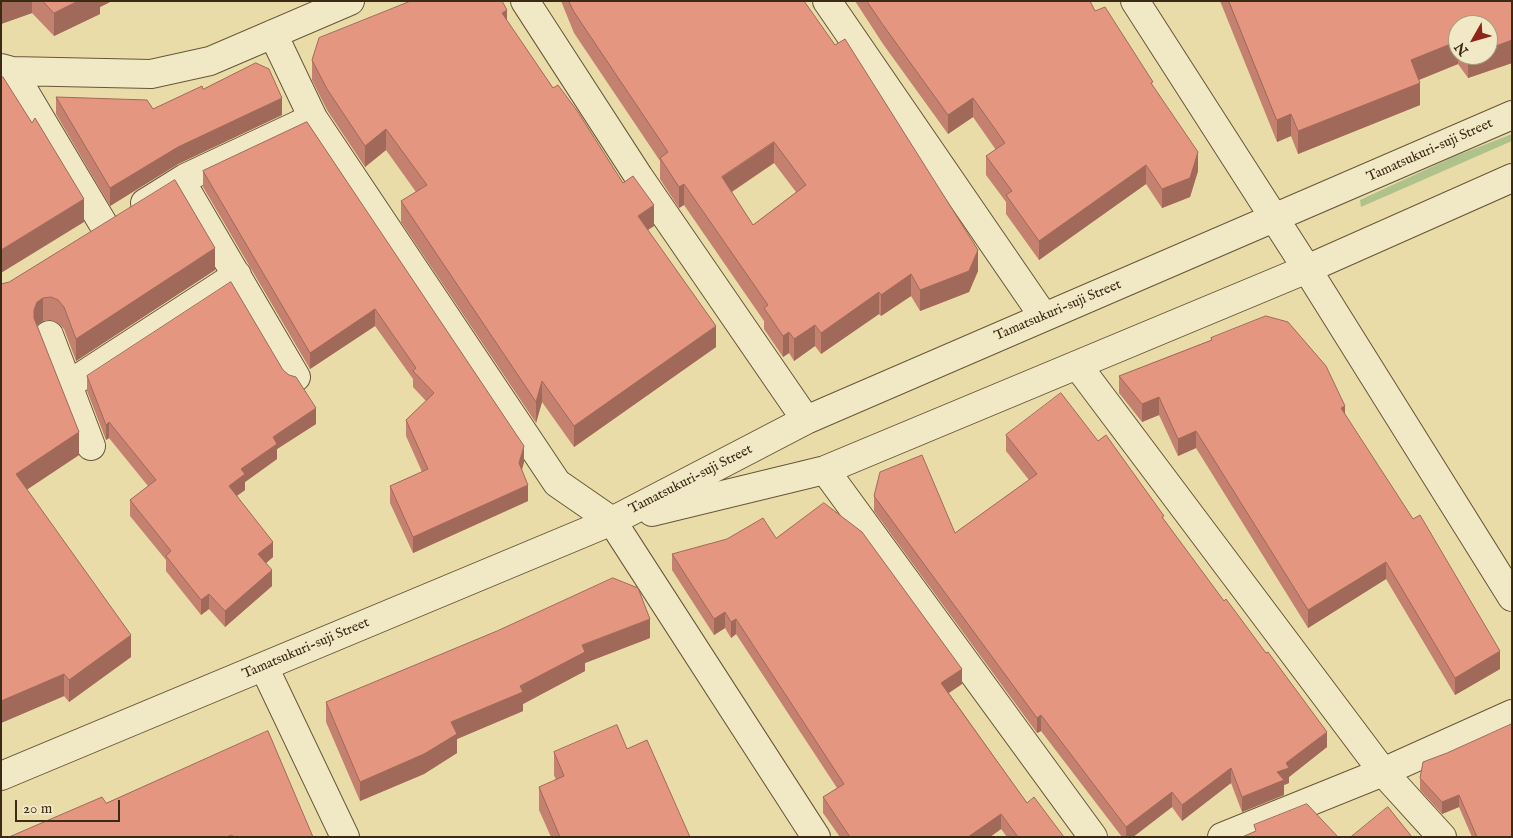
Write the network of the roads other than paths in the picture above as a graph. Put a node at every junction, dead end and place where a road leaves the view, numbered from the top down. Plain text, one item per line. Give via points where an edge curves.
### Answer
1 (350, 1) edge
2 (525, 1) edge
3 (827, 1) edge
4 (1140, 3) edge
5 (273, 34) junction
6 (6, 69) edge
7 (1512, 115) edge
8 (313, 118) junction
9 (1512, 178) edge
10 (181, 181) junction
11 (1274, 219) junction
12 (105, 227) junction
13 (81, 242) edge
14 (1307, 269) junction
15 (237, 275) junction
16 (1044, 317) junction
17 (49, 335) dead end
18 (1078, 366) junction
19 (296, 377) edge
20 (68, 386) junction
21 (806, 420) junction
22 (91, 446) dead end
23 (825, 470) junction
24 (612, 521) junction
25 (1512, 597) edge
26 (264, 667) junction
27 (1512, 714) edge
28 (1383, 772) junction
29 (1, 776) edge
30 (346, 837) edge
31 (816, 837) edge
32 (1093, 837) edge
33 (1222, 837) edge
34 (1442, 837) edge

1 - 5 street
2 - 21 street via 639,177
3 - 16 street
4 - 11 street
5 - 6 street via 210,61 151,74
5 - 8 street
6 - 12 street
7 - 11 street, Tamatsukuri-suji Street
8 - 10 street
8 - 24 street via 557,483
9 - 14 street, Tamatsukuri-suji Street
10 - 12 street
10 - 15 street
11 - 14 street
11 - 16 street, Tamatsukuri-suji Street
12 - 13 street
14 - 18 street, Tamatsukuri-suji Street
14 - 25 street
15 - 19 street
15 - 20 street
16 - 21 street, Tamatsukuri-suji Street
17 - 20 street
18 - 23 street, Tamatsukuri-suji Street
18 - 28 street
20 - 22 street
21 - 24 street, Tamatsukuri-suji Street
23 - 24 street, Tamatsukuri-suji Street
23 - 32 street
24 - 26 street, Tamatsukuri-suji Street
24 - 31 street
26 - 29 street, Tamatsukuri-suji Street
26 - 30 street
27 - 28 street
28 - 33 street
28 - 34 street

